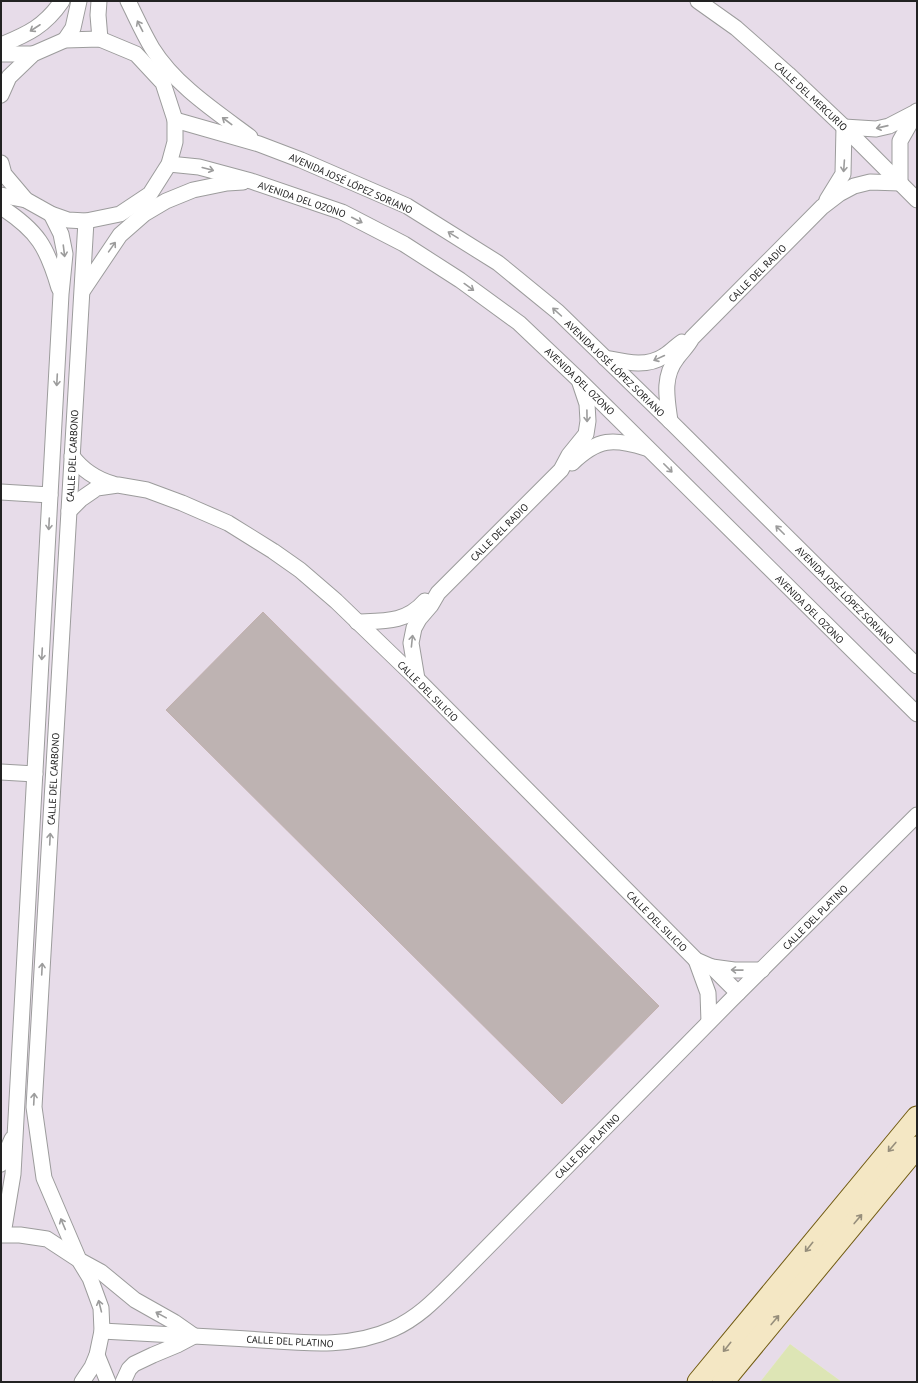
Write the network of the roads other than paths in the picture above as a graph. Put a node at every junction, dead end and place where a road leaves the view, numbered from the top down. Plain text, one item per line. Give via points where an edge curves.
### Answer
1 (62, 1) edge
2 (79, 1) edge
3 (99, 1) edge
4 (128, 1) edge
5 (698, 1) edge
6 (100, 39) junction
7 (65, 40) junction
8 (1, 45) edge
9 (1, 54) edge
10 (33, 54) junction
11 (1, 95) edge
12 (916, 111) edge
13 (175, 120) junction
14 (844, 127) junction
15 (259, 144) junction
16 (1, 163) edge
17 (169, 164) junction
18 (251, 182) junction
19 (900, 183) junction
20 (1, 195) edge
21 (26, 200) junction
22 (917, 200) edge
23 (1, 208) edge
24 (822, 208) junction
25 (51, 214) junction
26 (86, 221) junction
27 (82, 291) junction
28 (61, 294) junction
29 (692, 338) junction
30 (605, 358) junction
31 (578, 379) junction
32 (670, 422) junction
33 (647, 448) junction
34 (72, 456) junction
35 (560, 470) junction
36 (118, 485) junction
37 (1, 492) edge
38 (50, 495) junction
39 (69, 511) junction
40 (438, 593) junction
41 (357, 622) junction
42 (917, 666) edge
43 (417, 679) junction
44 (917, 714) edge
45 (1, 772) edge
46 (35, 774) junction
47 (917, 815) edge
48 (703, 967) junction
49 (762, 970) junction
50 (734, 997) junction
51 (709, 1022) junction
52 (917, 1117) edge
53 (16, 1130) junction
54 (917, 1148) edge
55 (1, 1164) edge
56 (2, 1234) edge
57 (79, 1260) junction
58 (102, 1331) junction
59 (194, 1336) junction
60 (97, 1355) junction
61 (82, 1382) edge
62 (108, 1382) edge
63 (123, 1382) edge
64 (698, 1382) edge
65 (723, 1382) edge

1 -> 8 street via 49,18 33,30
2 - 7 street via 73,28
3 - 6 street
15 -> 4 street, AVENIDA JOSÉ LÓPEZ SORIANO via 208,106 173,74 152,48
5 - 14 street, CALLE DEL MERCURIO via 736,28
6 - 7 street
6 - 13 street via 136,54 163,83
7 - 10 street
9 - 10 street
10 - 11 street via 9,77
12 -> 14 street via 889,126 876,129
12 - 19 street via 900,141
13 - 15 street, AVENIDA JOSÉ LÓPEZ SORIANO
13 - 17 street via 175,142
14 - 19 street, CALLE DEL MERCURIO
14 -> 24 street, CALLE DEL RADIO via 843,174
30 -> 15 street, AVENIDA JOSÉ LÓPEZ SORIANO via 558,312 498,263 407,206
16 - 21 street via 4,174
17 -> 18 street, AVENIDA DEL OZONO via 199,167
17 - 26 street via 150,194 120,214
27 -> 18 street via 120,235 144,214 193,190 227,183
18 -> 31 street, AVENIDA DEL OZONO via 342,212 404,244 460,280 519,323
19 - 22 street, CALLE DEL MERCURIO
19 - 24 street, CALLE DEL RADIO via 870,182 854,186
20 - 21 street
21 - 25 street
23 - 28 street via 35,234 48,255
24 - 29 street, CALLE DEL RADIO
25 - 26 street via 68,220
25 -> 28 street, CALLE DEL CARBONO via 61,234 65,254
26 - 27 street, CALLE DEL CARBONO
27 - 34 street, CALLE DEL CARBONO
28 -> 38 street, CALLE DEL CARBONO
29 -> 30 street, CALLE DEL RADIO via 652,362 637,364
29 - 32 street, CALLE DEL RADIO via 676,358 667,378
30 - 32 street, AVENIDA JOSÉ LÓPEZ SORIANO
31 - 33 street, AVENIDA DEL OZONO
31 -> 35 street, CALLE DEL RADIO via 587,404 586,434
42 -> 32 street, AVENIDA JOSÉ LÓPEZ SORIANO
33 - 35 street, CALLE DEL RADIO via 627,442 597,445
33 -> 44 street, AVENIDA DEL OZONO
34 - 36 street, CALLE DEL SILICIO via 91,475
34 - 39 street, CALLE DEL CARBONO
35 - 40 street, CALLE DEL RADIO
36 - 39 street, CALLE DEL SILICIO via 97,488
36 - 41 street, CALLE DEL SILICIO via 147,490 228,523 300,570
37 - 38 street
38 -> 46 street, CALLE DEL CARBONO
57 -> 39 street, CALLE DEL CARBONO via 44,1178 34,1107
40 - 41 street, CALLE DEL RADIO via 401,618
43 -> 40 street, CALLE DEL RADIO via 411,643 414,628
41 - 43 street, CALLE DEL SILICIO
43 - 48 street, CALLE DEL SILICIO
45 - 46 street
46 - 53 street, CALLE DEL CARBONO
47 - 49 street, CALLE DEL PLATINO
49 -> 48 street
48 - 50 street, CALLE DEL SILICIO
48 - 51 street, CALLE DEL SILICIO via 708,993
49 - 50 street, CALLE DEL PLATINO
50 - 51 street, CALLE DEL PLATINO
51 - 59 street, CALLE DEL PLATINO via 442,1293 408,1321 377,1335 336,1343
52 -> 64 street
53 - 55 street, CALLE DEL CARBONO
53 - 56 street, CALLE DEL CARBONO via 13,1174
65 -> 54 street
56 - 57 street via 47,1239
58 -> 57 street, CALLE DEL CARBONO via 101,1308 90,1278
59 -> 57 street via 135,1300 101,1272
58 - 59 street, CALLE DEL PLATINO
58 - 60 street, CALLE DEL CARBONO
59 - 63 street via 134,1364
60 - 61 street, CALLE DEL CARBONO
60 - 62 street

